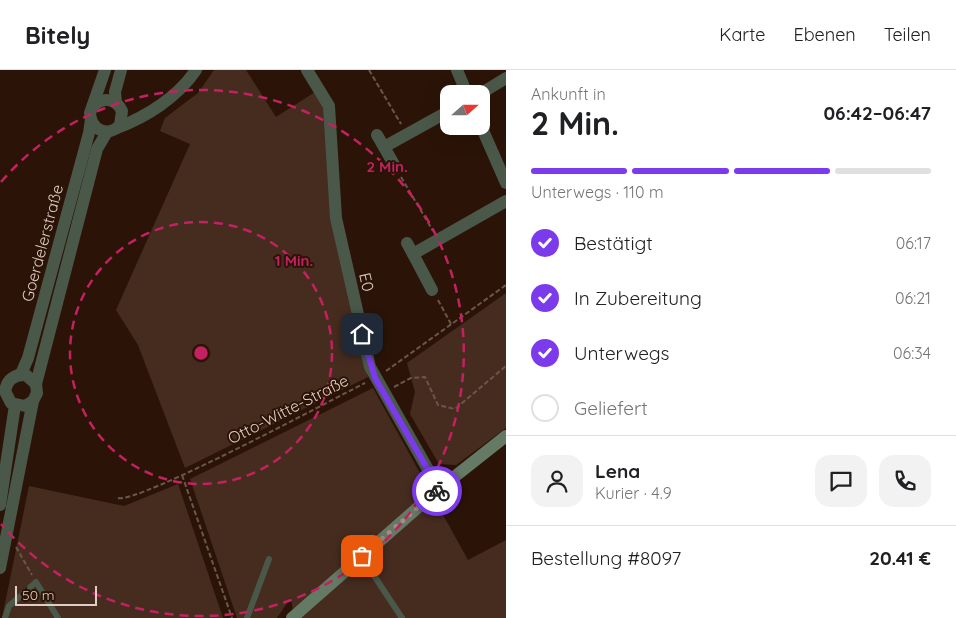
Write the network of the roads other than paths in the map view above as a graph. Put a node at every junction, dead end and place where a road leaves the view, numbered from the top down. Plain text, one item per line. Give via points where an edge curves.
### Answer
1 (105, 70) edge
2 (121, 70) edge
3 (196, 70) edge
4 (307, 70) edge
5 (457, 70) edge
6 (506, 78) edge
7 (463, 85) edge
8 (490, 88) edge
9 (168, 99) junction
10 (118, 105) junction
11 (91, 113) junction
12 (440, 116) edge
13 (112, 130) junction
14 (485, 135) edge
15 (377, 136) dead end
16 (384, 147) junction
17 (396, 168) road end
18 (506, 183) edge
19 (506, 201) edge
20 (432, 290) road end
21 (21, 374) junction
22 (36, 384) junction
23 (3, 385) edge
24 (34, 401) junction
25 (15, 405) junction
26 (506, 436) edge
27 (439, 489) junction
28 (0, 505) edge
29 (362, 556) junction
30 (269, 559) dead end
31 (0, 568) edge
32 (3, 617) edge
33 (58, 618) edge
34 (247, 618) edge
35 (292, 618) edge
36 (402, 618) edge

1 - 11 street, Goerdelerstraße
2 - 10 street, Goerdelerstraße via 115,92
3 - 9 street
4 - 27 street, E0 via 329,106 336,218 366,353 383,393
5 - 7 street
6 - 8 street
9 - 10 street via 138,110
9 - 13 street via 147,114
10 - 11 street via 105,100 97,102
10 - 13 street, Goerdelerstraße via 122,116
11 - 13 street via 96,128
11 - 21 street, Goerdelerstraße via 88,140
12 - 16 street
13 - 22 street, Goerdelerstraße via 97,149
14 - 18 street
15 - 16 street
16 - 17 street
19 - 20 street via 438,240 410,248
21 - 22 street
21 - 23 street
22 - 24 street, Goerdelerstraße
23 - 25 street via 6,395
24 - 25 street via 25,406
24 - 31 street, Goerdelerstraße
25 - 28 street
26 - 27 main road
27 - 29 main road
29 - 35 main road
29 - 36 lane
30 - 34 lane
32 - 33 lane via 36,582

